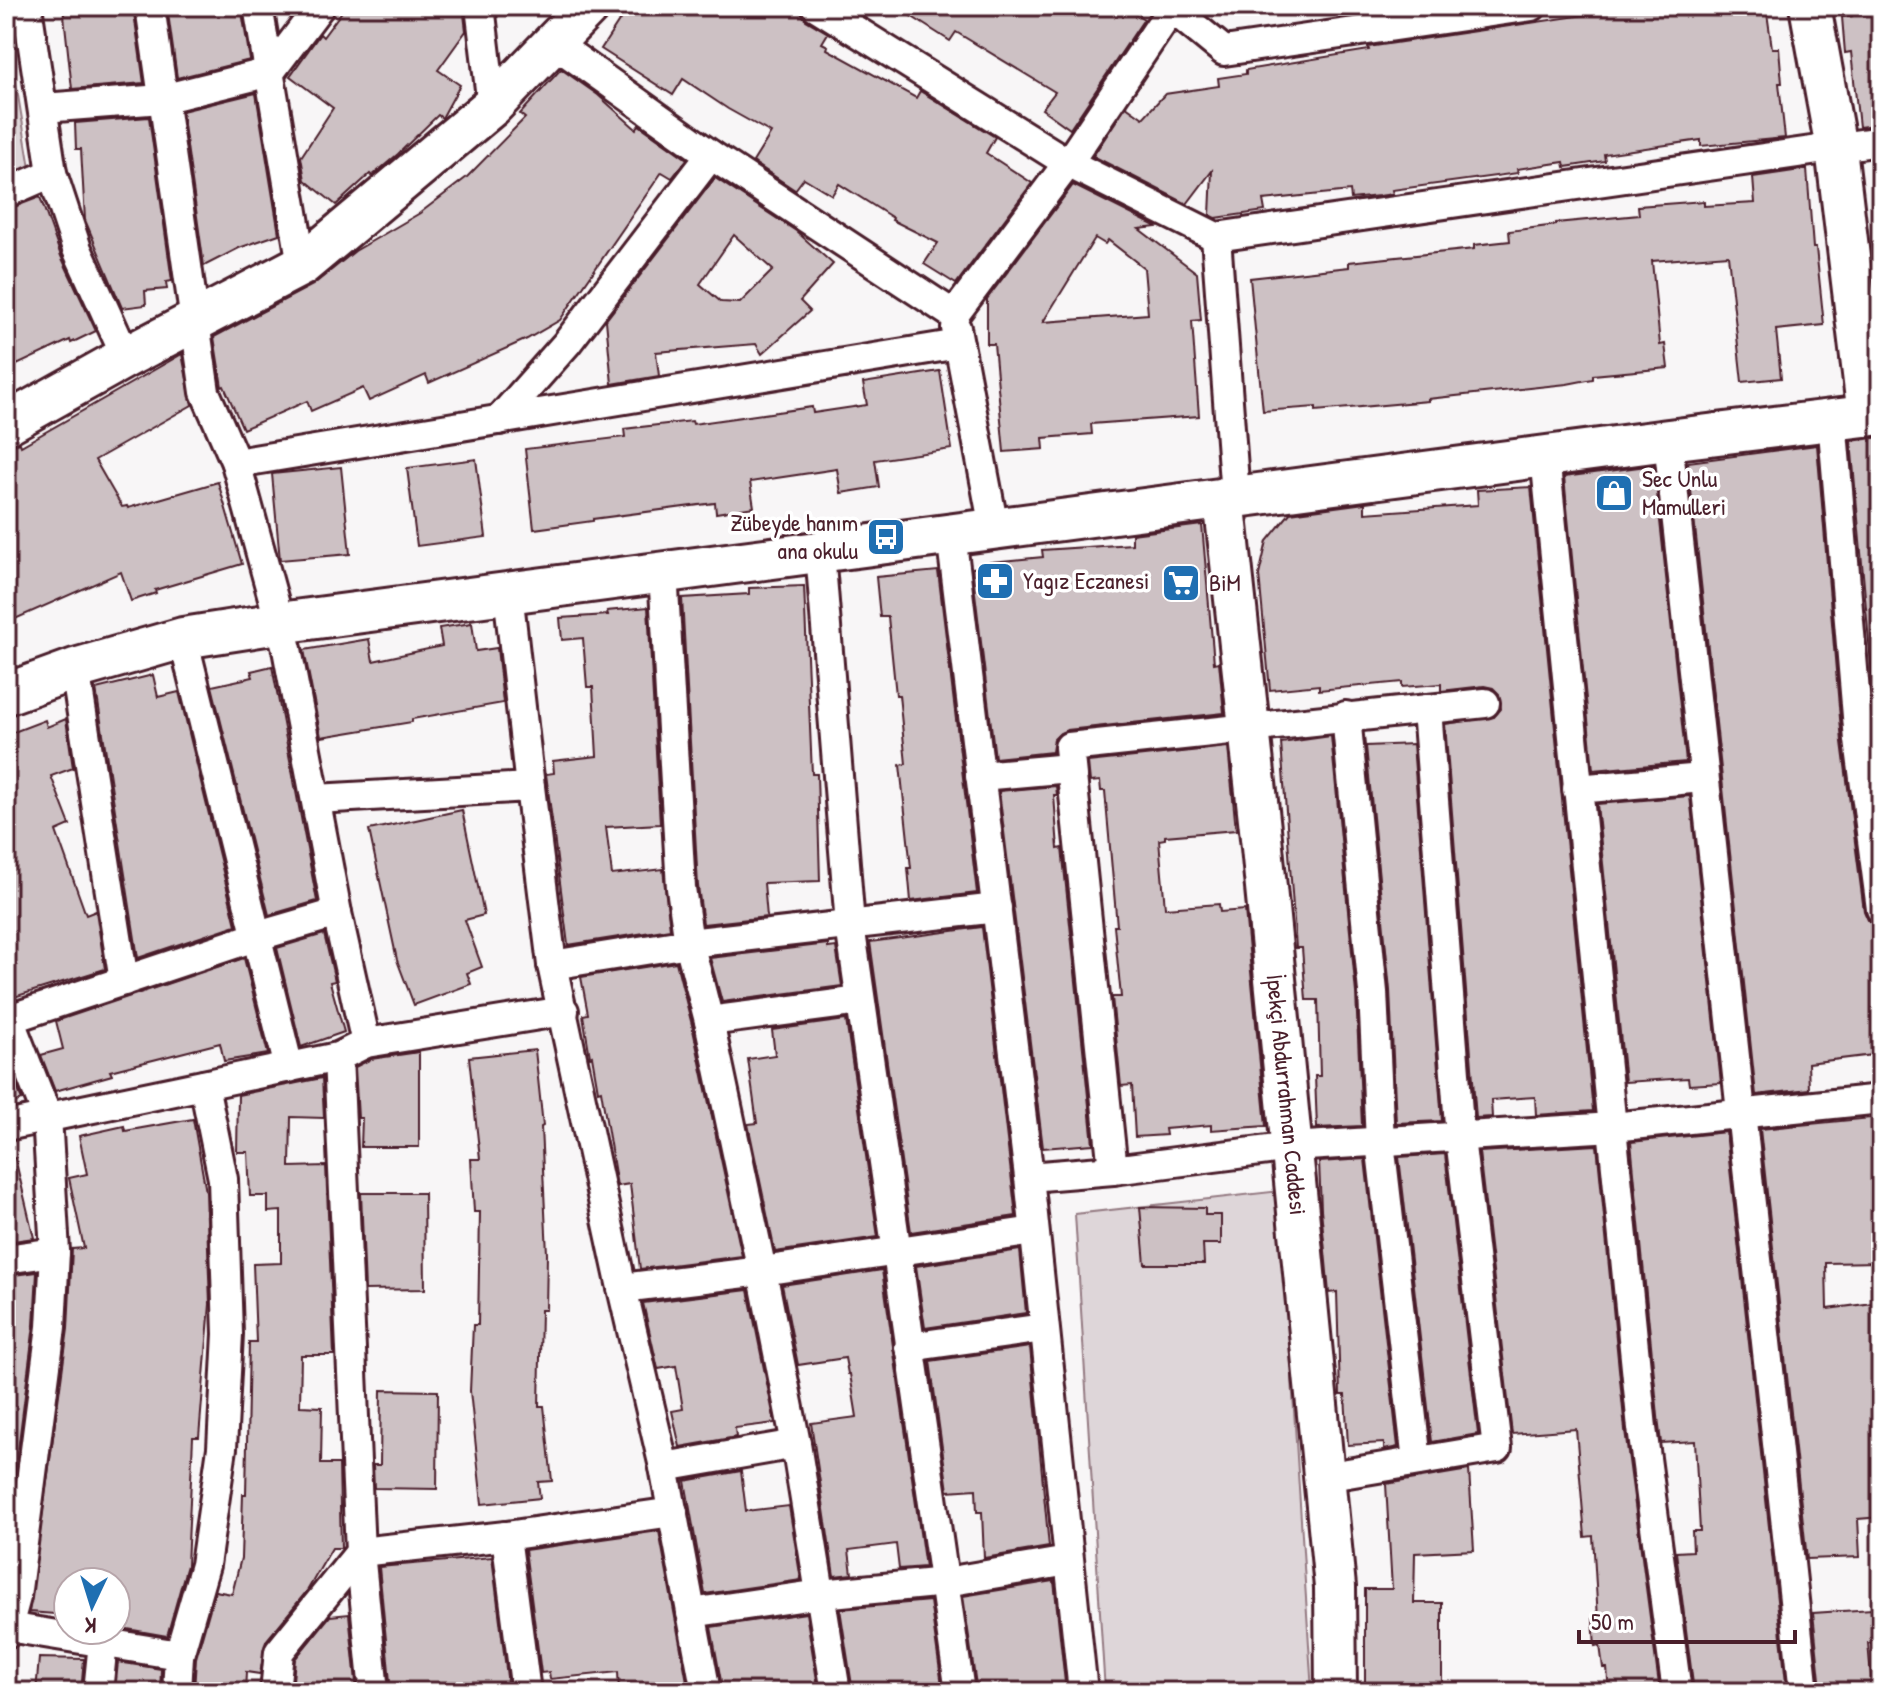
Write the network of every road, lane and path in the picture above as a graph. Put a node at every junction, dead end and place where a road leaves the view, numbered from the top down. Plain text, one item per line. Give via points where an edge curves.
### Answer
1 (27, 6) edge
2 (150, 6) edge
3 (258, 6) edge
4 (320, 6) edge
5 (480, 6) edge
6 (589, 6) edge
7 (816, 6) edge
8 (1532, 6) edge
9 (1810, 6) edge
10 (1170, 7) edge
11 (554, 43) junction
12 (270, 72) junction
13 (162, 99) junction
14 (492, 106) junction
15 (43, 108) junction
16 (1881, 141) edge
17 (1836, 148) junction
18 (711, 155) junction
19 (1068, 163) junction
20 (52, 173) junction
21 (6, 193) edge
22 (1216, 237) junction
23 (302, 265) junction
24 (954, 315) junction
25 (194, 322) junction
26 (959, 344) junction
27 (126, 357) junction
28 (1860, 416) edge
29 (499, 420) junction
30 (6, 424) edge
31 (1668, 440) junction
32 (1545, 456) junction
33 (236, 463) junction
34 (1229, 497) junction
35 (994, 528) junction
36 (951, 534) junction
37 (820, 552) junction
38 (663, 571) junction
39 (508, 592) junction
40 (279, 623) junction
41 (183, 638) junction
42 (75, 669) junction
43 (6, 694) edge
44 (1485, 703) dead end
45 (1427, 709) junction
46 (1346, 716) junction
47 (1249, 727) junction
48 (1070, 768) junction
49 (980, 776) junction
50 (1703, 778) junction
51 (1873, 781) edge
52 (530, 787) junction
53 (1577, 789) junction
54 (316, 799) junction
55 (997, 908) junction
56 (1881, 909) edge
57 (337, 913) junction
58 (850, 925) junction
59 (258, 936) junction
60 (689, 943) junction
61 (552, 965) junction
62 (124, 981) junction
63 (860, 1001) junction
64 (564, 1011) junction
65 (7, 1017) edge
66 (709, 1021) junction
67 (366, 1043) junction
68 (338, 1057) junction
69 (289, 1068) junction
70 (204, 1085) junction
71 (1881, 1099) edge
72 (1740, 1115) junction
73 (47, 1116) junction
74 (6, 1126) edge
75 (1613, 1127) junction
76 (1460, 1138) junction
77 (1380, 1142) junction
78 (1291, 1147) junction
79 (1113, 1170) junction
80 (1029, 1177) junction
81 (1034, 1231) junction
82 (55, 1252) junction
83 (897, 1252) junction
84 (6, 1259) edge
85 (762, 1271) junction
86 (622, 1288) junction
87 (1044, 1328) junction
88 (909, 1347) junction
89 (796, 1444) junction
90 (1417, 1461) junction
91 (664, 1467) junction
92 (1324, 1477) junction
93 (673, 1512) junction
94 (506, 1536) junction
95 (360, 1552) junction
96 (1068, 1561) junction
97 (946, 1582) junction
98 (821, 1594) junction
99 (691, 1613) junction
100 (7, 1631) edge
101 (52, 1636) edge
102 (103, 1646) edge
103 (126, 1646) edge
104 (179, 1655) junction
105 (98, 1692) edge
106 (177, 1692) edge
107 (275, 1692) edge
108 (374, 1692) edge
109 (526, 1692) edge
110 (706, 1692) edge
111 (836, 1692) edge
112 (960, 1692) edge
113 (1083, 1692) edge
114 (1336, 1692) edge
115 (1677, 1692) edge
116 (1804, 1692) edge

1 - 15 street
2 - 13 street
3 - 12 street
4 - 12 street
5 - 14 street
6 - 11 street
7 - 19 street
8 - 10 street via 1224,51
9 - 17 street
10 - 19 street
11 - 14 street
11 - 18 street
12 - 13 street
12 - 23 street
13 - 15 street
13 - 25 street
14 - 23 street
15 - 20 street
16 - 17 street
17 - 22 street
17 - 28 street
18 - 24 street
18 - 29 street via 567,343
19 - 22 street
19 - 24 street
20 - 21 street
20 - 27 street via 77,249
22 - 34 street
23 - 25 street
24 - 26 street
25 - 27 street
25 - 33 street via 205,392
26 - 29 street
26 - 35 street
27 - 30 street
28 - 31 street
28 - 51 street
29 - 33 street
31 - 32 street
31 - 50 street
32 - 34 street
32 - 53 street
33 - 40 street
34 - 35 street
34 - 47 street, İpekçi Abdurrahman Caddesi
35 - 36 street
36 - 37 street
36 - 49 street
37 - 38 street
37 - 58 street
38 - 39 street
38 - 60 street via 681,888
39 - 40 street
39 - 52 street
40 - 41 street
40 - 54 street
41 - 42 street
41 - 59 street
42 - 43 street
42 - 62 street
44 - 45 street
45 - 46 street
45 - 76 street
46 - 47 street
46 - 77 street via 1373,992
47 - 48 street via 1069,747
47 - 78 street, İpekçi Abdurrahman Caddesi
48 - 49 street
48 - 79 street
49 - 55 street
50 - 53 street
50 - 72 street
51 - 56 street
52 - 54 street
52 - 61 street
53 - 75 street
54 - 57 street
55 - 58 street
55 - 80 street
57 - 59 street
57 - 67 street
58 - 60 street
58 - 63 street
59 - 62 street
59 - 69 street
60 - 61 street
60 - 66 street
61 - 64 street
62 - 65 street
63 - 66 street
63 - 83 street
64 - 67 street
64 - 86 street
65 - 73 street
66 - 85 street
67 - 68 street
68 - 69 street
68 - 95 street
69 - 70 street
70 - 73 street
70 - 104 street via 223,1179 228,1334 222,1448 205,1565
71 - 72 street
72 - 75 street
72 - 116 street
73 - 74 street
73 - 82 street
75 - 76 street
75 - 115 street via 1642,1428
76 - 77 street
76 - 90 street via 1497,1448
77 - 78 street
77 - 90 street
78 - 79 street
78 - 92 street, İpekçi Abdurrahman Caddesi
79 - 80 street
80 - 81 street
81 - 83 street
81 - 87 street
82 - 84 street
82 - 100 street via 51,1327 16,1597
83 - 85 street
83 - 88 street
85 - 86 street
85 - 89 street
86 - 91 street
87 - 88 street
87 - 96 street
88 - 97 street
89 - 91 street
89 - 98 street
90 - 92 street
91 - 93 street
92 - 114 street, İpekçi Abdurrahman Caddesi via 1335,1587
93 - 94 street
93 - 99 street
94 - 95 street
94 - 109 street
95 - 107 street via 279,1652
95 - 108 street
96 - 97 street
96 - 113 street
97 - 98 street
97 - 112 street
98 - 99 street
98 - 111 street
99 - 110 street
100 - 101 street
102 - 105 street
103 - 104 street
104 - 106 street

